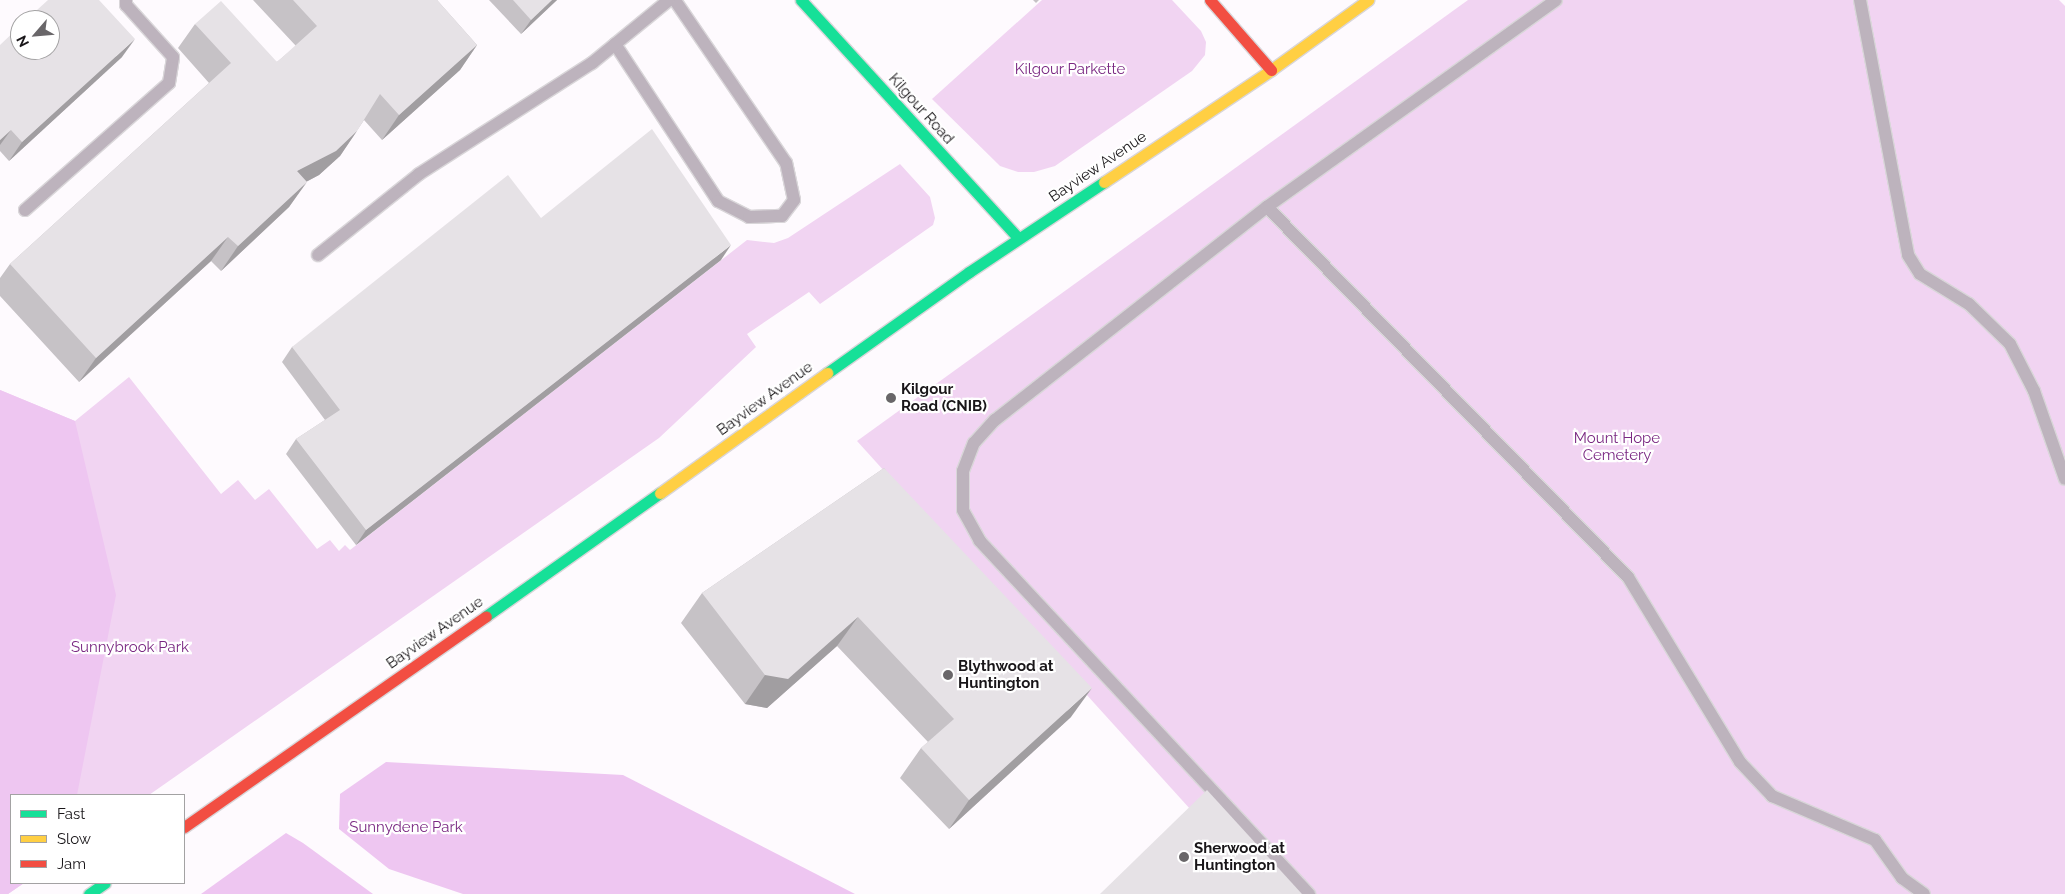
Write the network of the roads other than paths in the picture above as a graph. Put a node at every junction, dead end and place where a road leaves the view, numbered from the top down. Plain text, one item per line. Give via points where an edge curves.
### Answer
1 (126, 0) edge
2 (669, 0) edge
3 (675, 0) edge
4 (801, 0) edge
5 (1210, 0) edge
6 (1368, 0) edge
7 (1556, 0) edge
8 (1860, 0) edge
9 (615, 44) junction
10 (1271, 70) junction
11 (1267, 207) junction
12 (25, 210) dead end
13 (1018, 238) junction
14 (318, 255) dead end
15 (2065, 479) edge
16 (185, 826) edge
17 (104, 884) edge
18 (89, 894) edge
19 (1309, 894) edge
20 (1924, 894) edge

1 - 12 lane via 126,5 173,57 169,83
2 - 9 lane
3 - 9 lane via 786,163 794,200 782,216 749,218 718,201
4 - 13 main road, Kilgour Road
5 - 10 main road
6 - 10 main road, Bayview Avenue
7 - 11 lane
8 - 15 lane via 1908,255 1920,274 1969,304 2010,344 2034,391
9 - 14 lane via 538,99 419,174
10 - 13 main road, Bayview Avenue
11 - 19 lane via 996,420 974,443 963,471 963,510 980,541
11 - 20 lane via 1628,577 1740,762 1772,796 1874,840 1902,878
13 - 16 main road, Bayview Avenue via 565,561
17 - 18 main road

